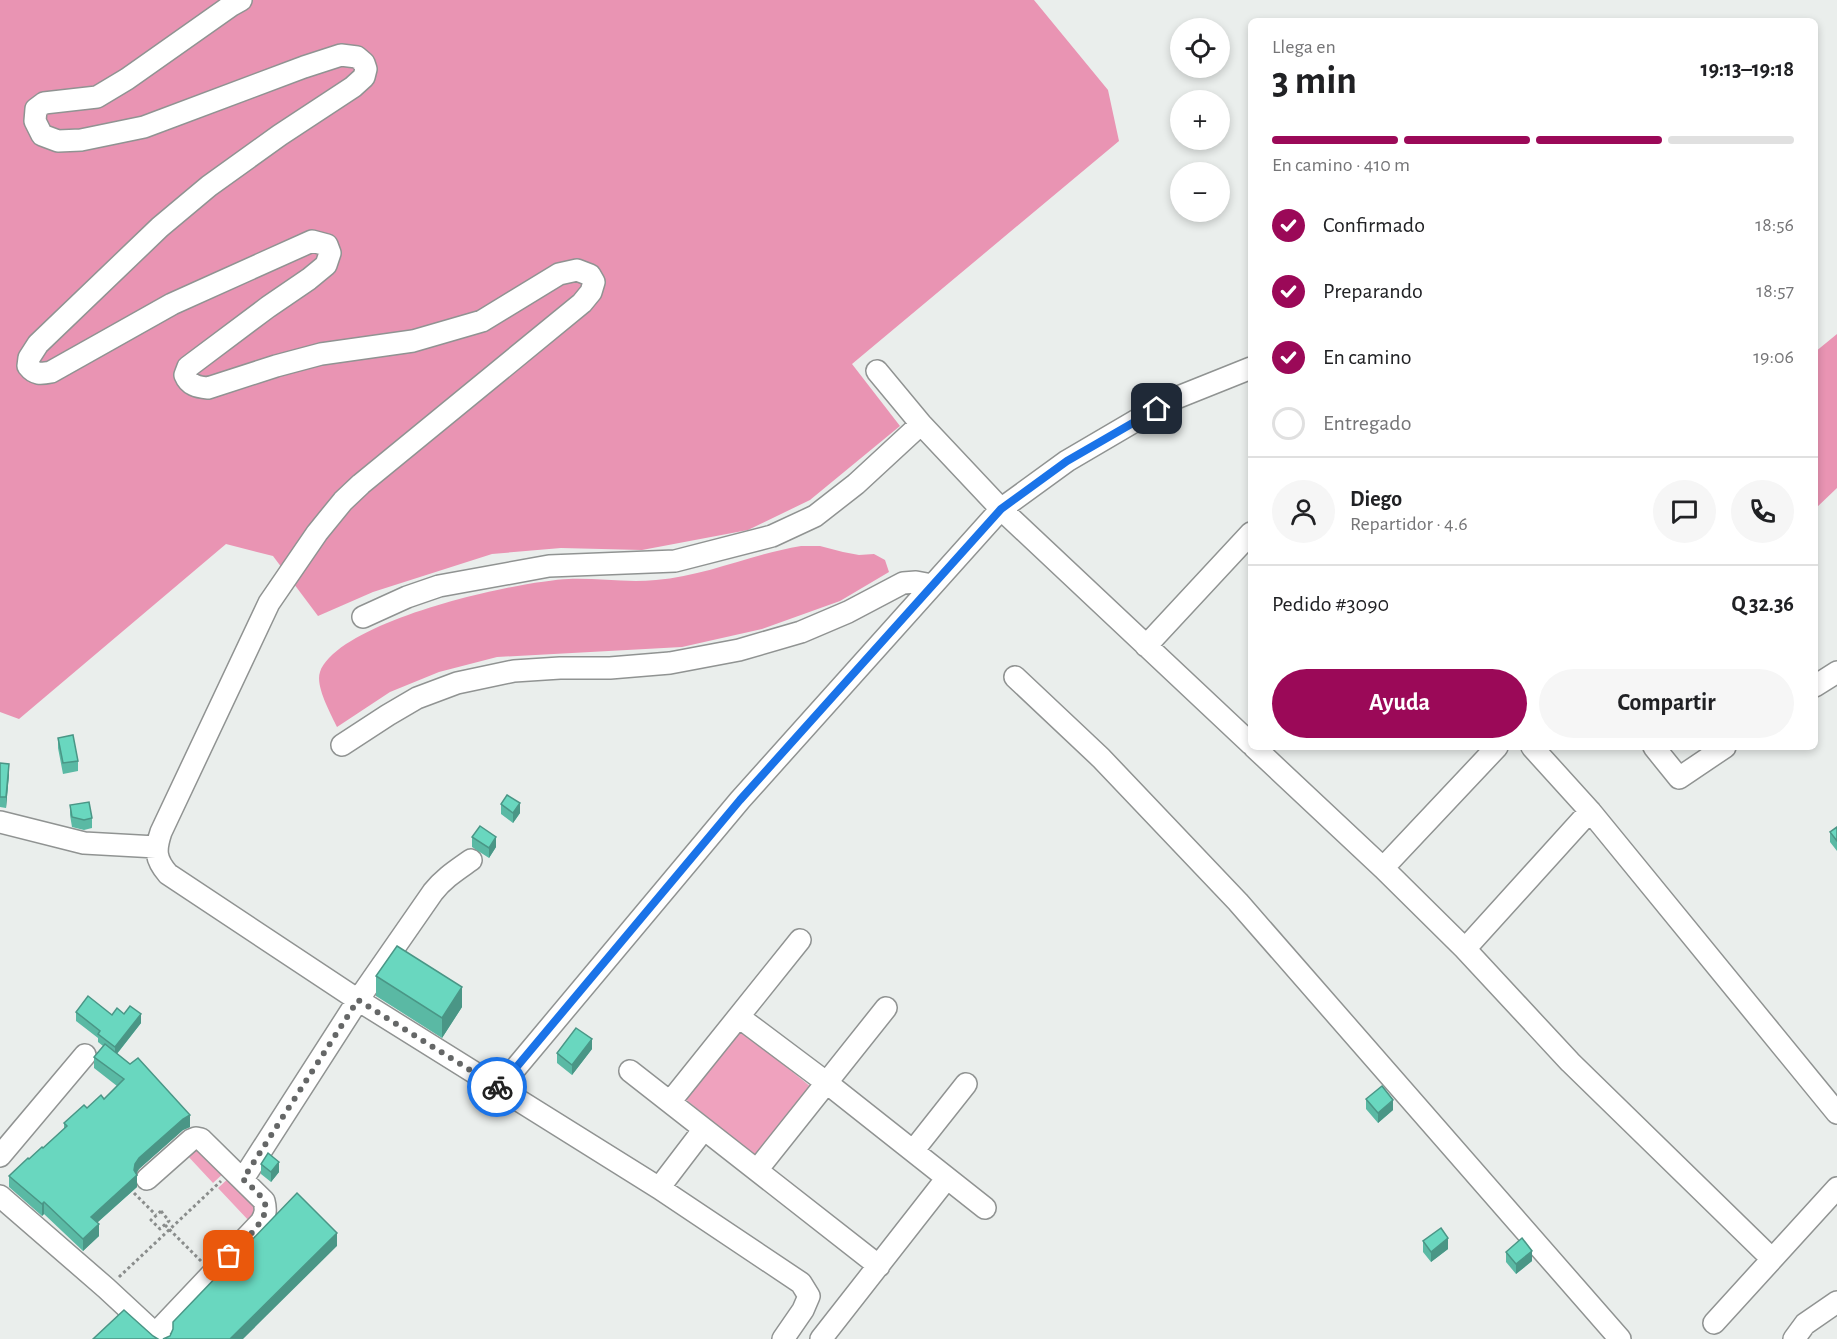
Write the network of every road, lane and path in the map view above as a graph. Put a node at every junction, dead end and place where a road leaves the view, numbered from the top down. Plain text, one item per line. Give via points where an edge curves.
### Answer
1 (241, 0) edge
2 (1248, 369) edge
3 (877, 370) dead end
4 (921, 424) junction
5 (1001, 509) junction
6 (1248, 536) edge
7 (932, 585) junction
8 (363, 617) dead end
9 (1146, 646) junction
10 (1837, 672) edge
11 (1015, 677) dead end
12 (1818, 685) edge
13 (1248, 742) edge
14 (342, 745) dead end
15 (1256, 750) edge
16 (1494, 750) edge
17 (1535, 750) edge
18 (1656, 750) edge
19 (1721, 750) edge
20 (1590, 812) junction
21 (0, 822) edge
22 (156, 847) junction
23 (471, 860) dead end
24 (1383, 868) junction
25 (800, 940) dead end
26 (1465, 949) junction
27 (358, 1000) junction
28 (886, 1008) dead end
29 (739, 1017) junction
30 (84, 1055) dead end
31 (630, 1071) dead end
32 (827, 1083) junction
33 (966, 1084) dead end
34 (499, 1088) junction
35 (670, 1102) junction
36 (1837, 1113) edge
37 (704, 1129) junction
38 (913, 1151) junction
39 (0, 1156) edge
40 (757, 1170) junction
41 (238, 1174) junction
42 (947, 1178) junction
43 (140, 1185) joint
44 (659, 1188) junction
45 (1837, 1188) edge
46 (0, 1196) edge
47 (985, 1208) dead end
48 (156, 1215) junction
49 (165, 1225) junction
50 (170, 1229) junction
51 (1772, 1259) junction
52 (879, 1266) junction
53 (212, 1274) junction
54 (106, 1288) junction
55 (1837, 1302) edge
56 (1714, 1323) dead end
57 (158, 1336) edge
58 (783, 1339) edge
59 (821, 1339) edge
60 (1620, 1339) edge
61 (1794, 1339) edge

1 - 22 street via 97,97 44,102 36,109 35,121 42,135 58,141 81,140 144,127 341,55 357,57 364,63 364,77 209,186 160,227 38,344 29,358 28,366 33,371 51,372 172,304 312,241 327,245 330,253 326,264 188,367 188,382 208,388 321,354 413,341 482,321 559,274 577,270 590,275 594,282 582,303 361,484 317,533 269,603
2 - 5 street via 1171,400 1067,461
3 - 4 street
4 - 5 street
4 - 8 street via 815,516 772,536 675,561 549,566 439,586
5 - 7 street
5 - 9 street
6 - 9 street
7 - 14 street via 903,583 801,632 739,650 610,669 514,671 457,683 417,698
7 - 34 street via 740,800
9 - 13 street
10 - 12 street
11 - 60 street via 1109,767 1238,902
15 - 24 street
16 - 24 street
17 - 20 street
18 - 19 street via 1679,778
20 - 26 street
20 - 36 street
21 - 22 street via 84,843
22 - 27 street via 161,866 168,874
23 - 27 street via 441,882
24 - 26 street
25 - 29 street
26 - 51 street via 1570,1062
27 - 34 street
27 - 41 street
28 - 32 street
29 - 32 street
29 - 35 street
30 - 39 street
31 - 35 street
32 - 38 street
32 - 40 street
33 - 38 street
34 - 44 street
35 - 37 street
37 - 40 street
37 - 44 street
38 - 42 street
40 - 52 street
41 - 43 street via 196,1138
41 - 50 path
41 - 53 street via 264,1201 266,1213
42 - 47 street
42 - 52 street
43 - 48 path
44 - 58 street via 801,1283 809,1296
45 - 51 street
46 - 54 street
48 - 49 path via 151,1220 160,1229
48 - 49 path via 161,1211 170,1221
49 - 50 path
50 - 53 path
50 - 54 path
51 - 56 street
52 - 59 street
53 - 57 street
54 - 57 street
55 - 61 street via 1805,1324

